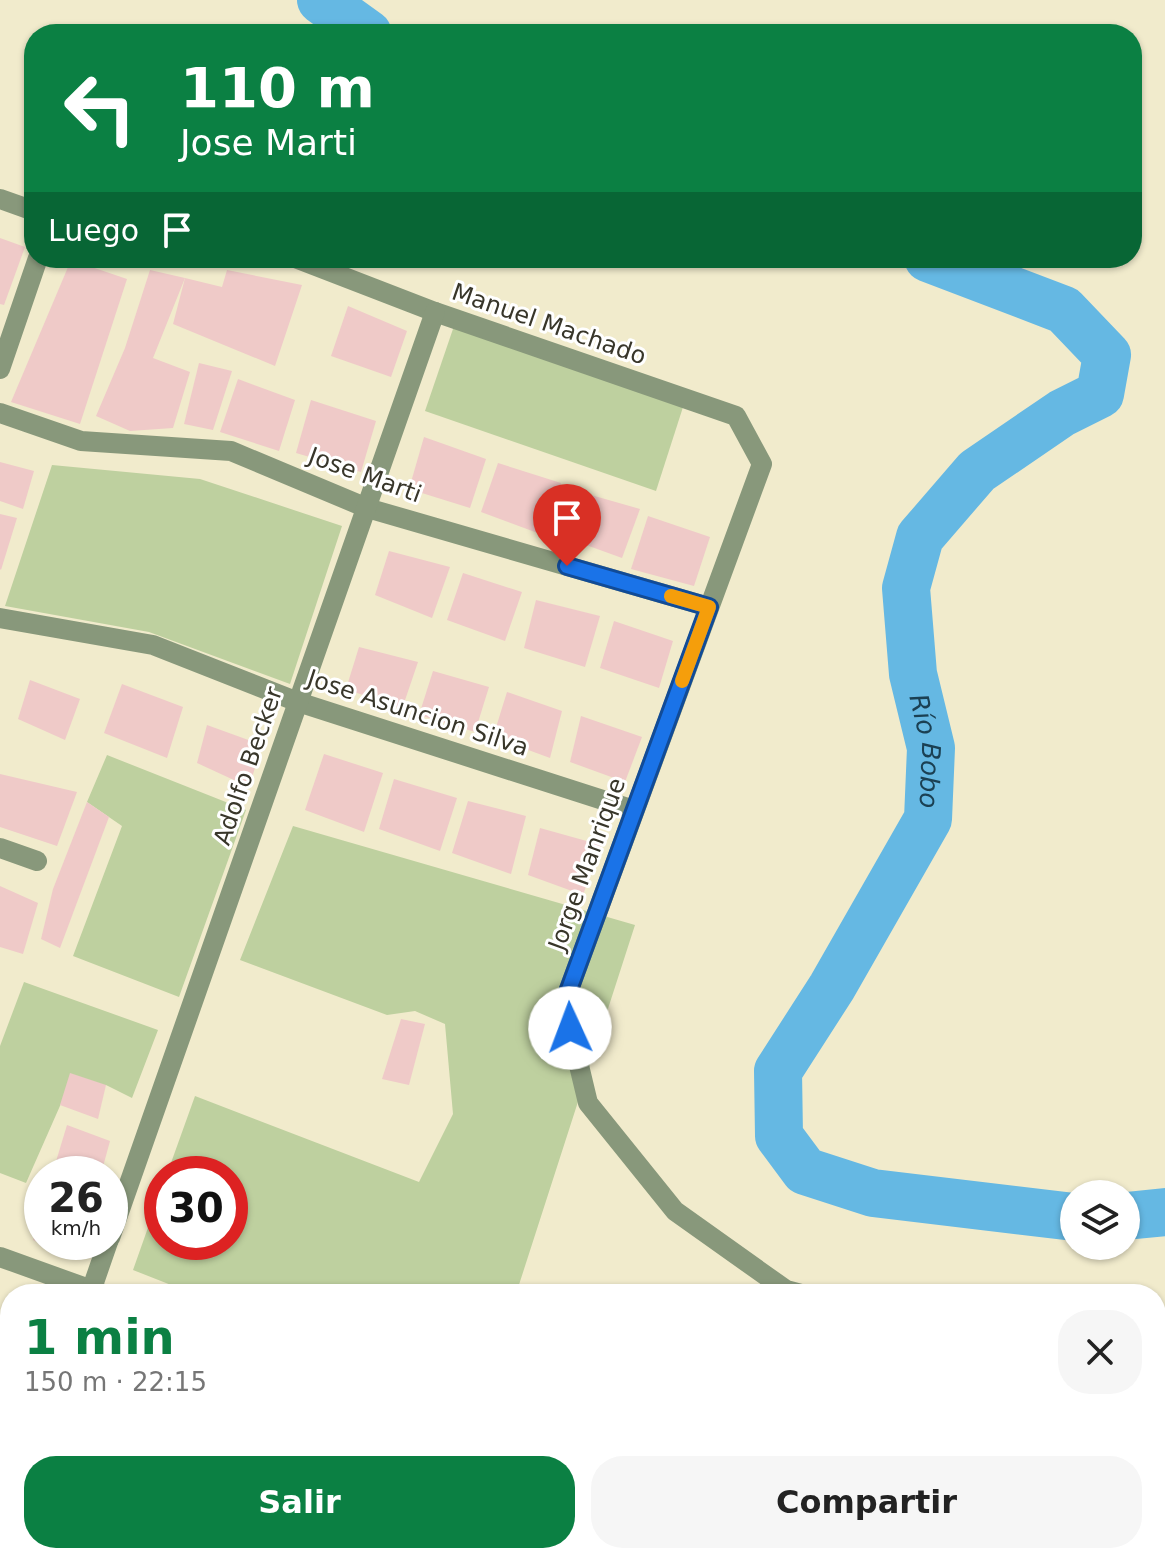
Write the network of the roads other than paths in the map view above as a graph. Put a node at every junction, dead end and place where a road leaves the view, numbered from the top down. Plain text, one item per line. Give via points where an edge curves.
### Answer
1 (0, 199) edge
2 (24, 207) edge
3 (35, 268) edge
4 (321, 268) edge
5 (435, 312) junction
6 (0, 369) edge
7 (0, 413) edge
8 (762, 464) joint
9 (367, 508) junction
10 (709, 607) junction
11 (0, 618) edge
12 (298, 702) junction
13 (634, 810) junction
14 (0, 848) edge
15 (37, 861) dead end
16 (128, 1186) edge
17 (0, 1257) edge
18 (104, 1260) edge
19 (71, 1284) edge
20 (97, 1284) edge
21 (778, 1284) edge

1 - 2 street
3 - 6 street
4 - 5 street, Manuel Machado
5 - 8 street, Manuel Machado via 736,416
5 - 9 street, Adolfo Becker
7 - 9 street, Jose Marti via 81,441 231,451
8 - 10 street, Jorge Manrique
9 - 10 street, Jose Marti
9 - 12 street, Adolfo Becker
10 - 13 street, Jorge Manrique
11 - 12 street, Jose Asuncion Silva via 153,645
12 - 13 street, Jose Asuncion Silva
12 - 16 street, Adolfo Becker
13 - 21 street, Jorge Manrique via 564,1003 588,1103 675,1211
14 - 15 street
17 - 19 street
18 - 20 street, Adolfo Becker

